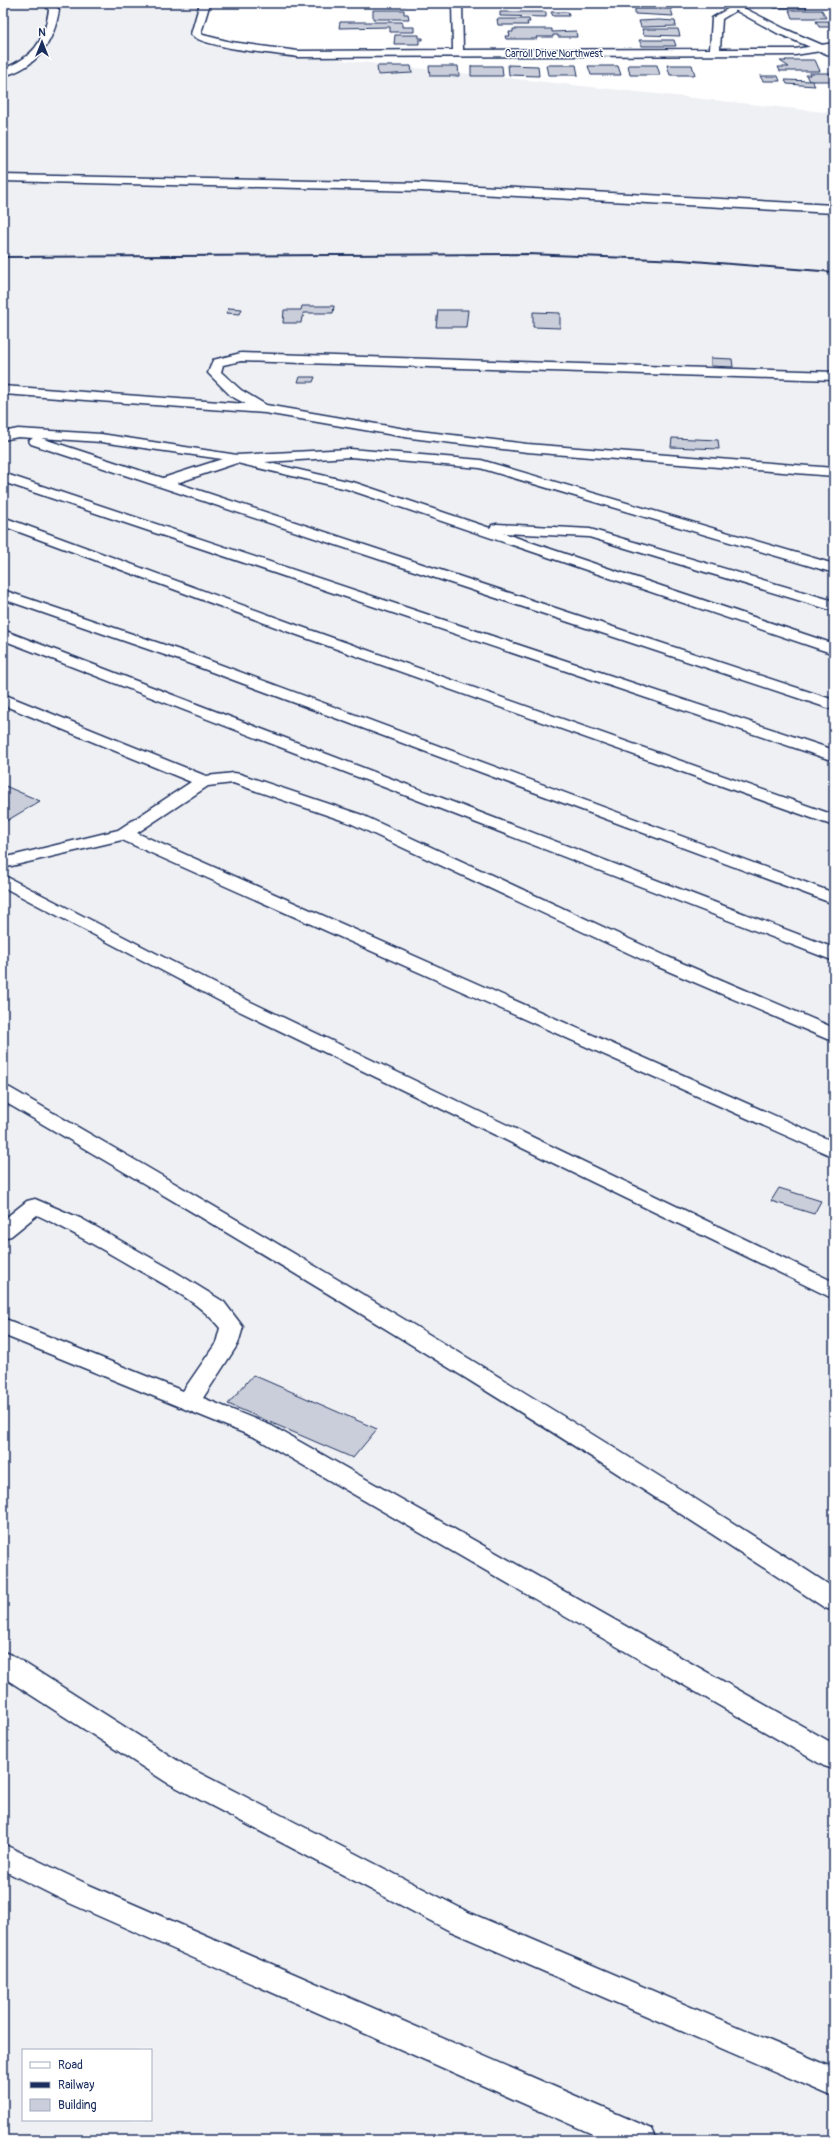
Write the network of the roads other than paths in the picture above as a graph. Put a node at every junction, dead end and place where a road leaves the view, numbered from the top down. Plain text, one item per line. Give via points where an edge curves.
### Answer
1 (48, 3) edge
2 (205, 3) edge
3 (457, 3) edge
4 (730, 6) edge
5 (834, 46) edge
6 (822, 49) junction
7 (715, 53) junction
8 (458, 54) junction
9 (834, 54) edge
10 (3, 73) edge
11 (3, 178) edge
12 (834, 209) edge
13 (834, 376) edge
14 (3, 390) edge
15 (265, 409) junction
16 (9, 435) edge
17 (236, 459) junction
18 (834, 472) edge
19 (3, 477) edge
20 (163, 483) junction
21 (3, 520) edge
22 (471, 526) junction
23 (795, 558) junction
24 (834, 558) edge
25 (834, 569) edge
26 (3, 594) edge
27 (834, 606) edge
28 (3, 635) edge
29 (834, 649) edge
30 (3, 699) edge
31 (834, 705) edge
32 (834, 756) edge
33 (204, 781) junction
34 (834, 821) edge
35 (124, 834) junction
36 (3, 863) edge
37 (3, 880) edge
38 (834, 899) edge
39 (834, 955) edge
40 (834, 1035) edge
41 (3, 1092) edge
42 (834, 1150) edge
43 (3, 1230) edge
44 (834, 1291) edge
45 (3, 1326) edge
46 (188, 1402) junction
47 (834, 1601) edge
48 (3, 1663) edge
49 (834, 1758) edge
50 (3, 1856) edge
51 (834, 2083) edge
52 (641, 2140) edge

1 - 10 street via 54,10 53,21 37,54 30,61
2 - 8 street, Carroll Drive Northwest via 196,34 231,45 274,52 326,55
3 - 8 street
4 - 6 street
4 - 7 street via 717,18
5 - 6 street, Carroll Drive Northwest
6 - 7 street, Carroll Drive Northwest
6 - 9 street
7 - 8 street, Carroll Drive Northwest
11 - 12 street via 415,187
13 - 15 lane via 276,357 241,357 217,363 214,373 236,393
14 - 15 lane
15 - 18 lane via 411,434 527,448
16 - 17 lane via 101,438
16 - 20 lane
17 - 20 lane
17 - 22 lane via 351,486
17 - 23 lane via 350,453 481,464
19 - 32 lane
20 - 31 lane
21 - 34 lane via 294,629
22 - 27 lane via 590,533
22 - 29 lane
23 - 24 lane
23 - 25 lane
26 - 38 lane via 191,659
28 - 39 lane
30 - 33 lane
33 - 35 lane
33 - 40 lane via 234,778 356,819 661,961
35 - 36 lane
35 - 42 lane
37 - 44 lane via 244,1006
41 - 47 lane via 152,1177 395,1323 692,1507
43 - 46 lane via 35,1206 74,1224 161,1273 216,1308 232,1327 227,1344
45 - 46 lane
46 - 49 lane via 264,1432
48 - 51 lane via 176,1774 458,1921
50 - 52 lane via 77,1893

